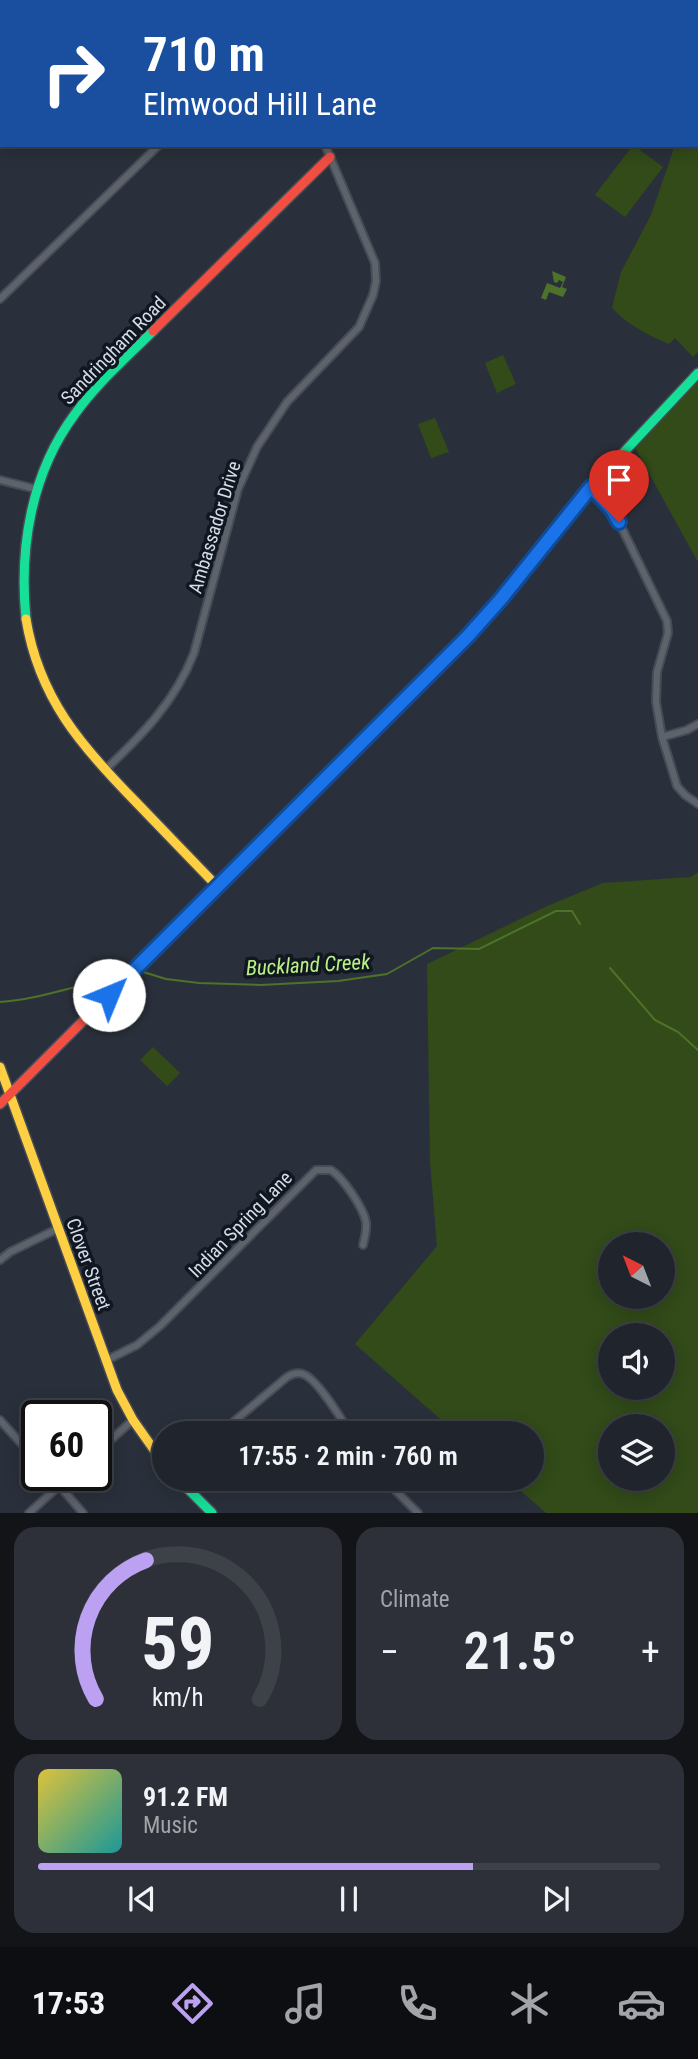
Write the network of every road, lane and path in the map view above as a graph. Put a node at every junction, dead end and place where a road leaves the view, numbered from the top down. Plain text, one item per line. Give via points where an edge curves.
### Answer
1 (157, 147) edge
2 (326, 147) edge
3 (330, 157) junction
4 (0, 299) edge
5 (698, 373) edge
6 (0, 480) edge
7 (591, 487) junction
8 (36, 489) junction
9 (698, 724) edge
10 (662, 737) junction
11 (105, 770) junction
12 (698, 804) edge
13 (218, 887) junction
14 (0, 1067) edge
15 (10, 1095) junction
16 (0, 1104) edge
17 (57, 1229) junction
18 (363, 1245) dead end
19 (0, 1260) edge
20 (105, 1361) junction
21 (0, 1420) edge
22 (133, 1420) junction
23 (234, 1421) edge
24 (342, 1421) edge
25 (112, 1439) edge
26 (21, 1443) edge
27 (152, 1447) edge
28 (54, 1491) edge
29 (64, 1491) edge
30 (190, 1491) edge
31 (396, 1491) edge
32 (29, 1513) edge
33 (83, 1513) edge
34 (212, 1513) edge
35 (418, 1513) edge

1 - 4 street
2 - 3 street, Ambassador Drive
3 - 8 main road, Sandringham Road via 100,383 56,443
3 - 11 street, Ambassador Drive via 375,263 370,305 354,334 286,402 262,436 238,489 194,653 183,678 149,728
5 - 7 main road
6 - 8 street
7 - 10 street via 616,516 667,621 656,690
7 - 13 main road via 468,636
8 - 11 main road, Sandringham Road via 23,564 30,642 58,710
9 - 10 street
10 - 12 street via 677,786
11 - 13 main road, Sandringham Road
13 - 15 main road
14 - 15 main road, Clover Street
15 - 16 main road
15 - 17 main road, Clover Street
17 - 19 street
17 - 20 main road, Clover Street
18 - 20 street, Indian Spring Lane via 365,1218 345,1183 331,1170 316,1170 160,1326 137,1345
20 - 22 main road, Clover Street
21 - 26 street
22 - 25 street
22 - 27 main road, Clover Street
23 - 24 street via 297,1373 313,1381
28 - 32 street
29 - 33 street
30 - 34 main road
31 - 35 street

